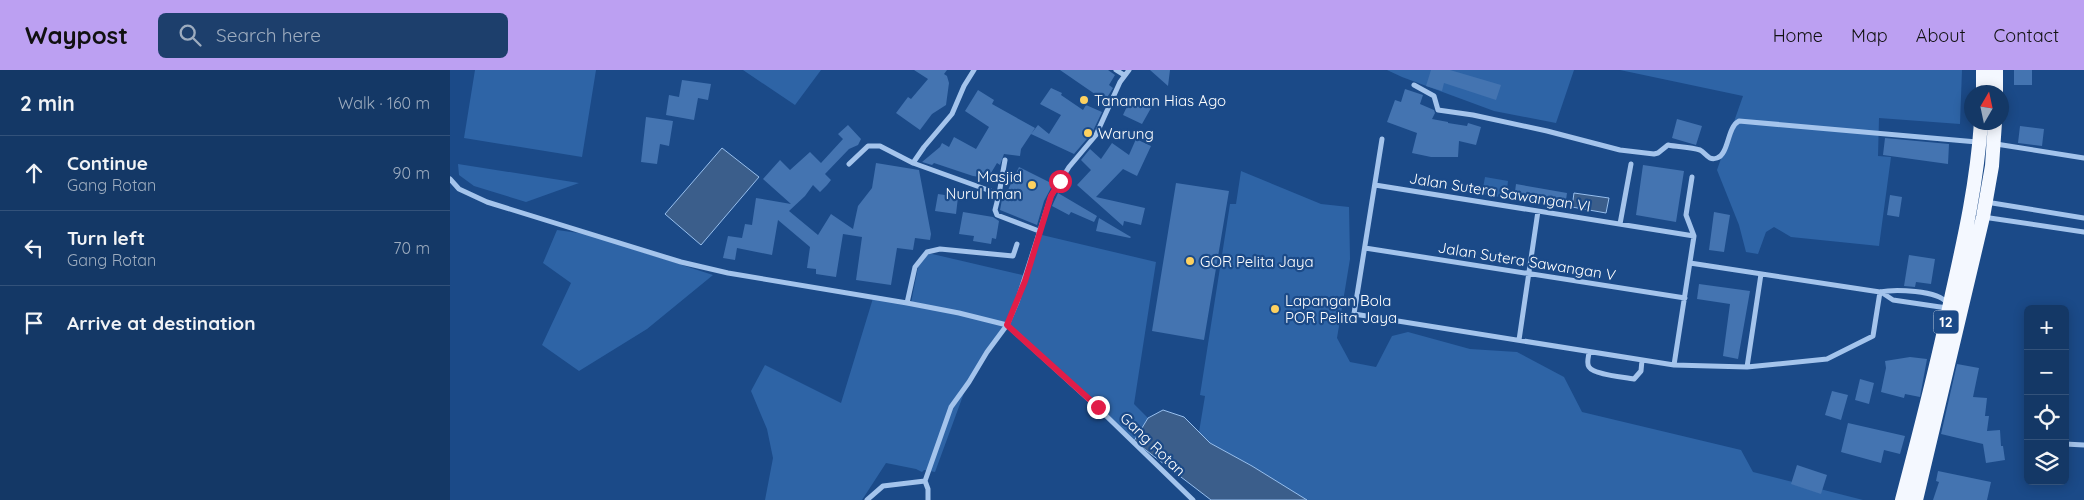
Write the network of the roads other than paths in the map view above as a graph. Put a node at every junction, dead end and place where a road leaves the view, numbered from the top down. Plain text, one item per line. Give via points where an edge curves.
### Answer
1 (974, 70) edge
2 (1116, 70) edge
3 (1129, 70) edge
4 (1983, 70) edge
5 (1996, 70) edge
6 (1124, 75) junction
7 (1414, 84) dead end
8 (1983, 85) edge
9 (1996, 85) edge
10 (1981, 130) edge
11 (1995, 130) edge
12 (1382, 139) dead end
13 (1980, 143) junction
14 (1994, 143) junction
15 (2084, 158) edge
16 (1006, 160) dead end
17 (912, 163) junction
18 (848, 164) dead end
19 (1630, 164) dead end
20 (1692, 177) dead end
21 (450, 179) edge
22 (1375, 185) junction
23 (999, 194) junction
24 (1979, 201) junction
25 (1538, 211) junction
26 (1976, 216) junction
27 (2084, 218) edge
28 (1620, 224) junction
29 (1039, 231) junction
30 (2084, 232) edge
31 (1694, 236) junction
32 (1017, 244) dead end
33 (1365, 248) junction
34 (1690, 263) junction
35 (1528, 274) junction
36 (1761, 274) junction
37 (1880, 292) junction
38 (1684, 298) junction
39 (907, 303) junction
40 (1956, 310) junction
41 (1007, 325) junction
42 (1519, 340) junction
43 (1589, 352) junction
44 (1642, 360) junction
45 (1674, 365) junction
46 (1747, 367) junction
47 (2069, 444) edge
48 (2084, 445) edge
49 (926, 482) junction
50 (867, 500) edge
51 (928, 500) edge
52 (1193, 500) edge
53 (1902, 500) edge
54 (1916, 500) edge

1 - 17 street via 952,114
2 - 6 street
3 - 6 street
4 - 8 highway
5 - 9 highway
6 - 29 street via 1096,135 1069,167 1051,196
7 - 13 street via 1434,96 1440,111 1473,115 1620,150 1654,154 1668,145 1702,151 1715,159 1721,155 1734,125 1739,121
10 - 13 highway, 12
11 - 14 highway, 12
12 - 22 street
13 - 14 street
13 - 24 highway, 12
14 - 15 street
14 - 24 highway, 12 via 1992,166
16 - 23 street
17 - 18 street via 873,145
17 - 23 street
19 - 28 street
20 - 31 street via 1686,215
21 - 39 street, Gang Rotan via 459,189 487,202 638,250 698,266
22 - 25 street, Jalan Sutera Sawangan VI
22 - 33 street
23 - 29 street via 997,215
24 - 26 highway, 12
24 - 27 street
25 - 28 street, Jalan Sutera Sawangan VI
25 - 35 street
26 - 30 street
26 - 40 highway, 12
28 - 31 street, Jalan Sutera Sawangan VI
29 - 41 street via 1025,281
31 - 34 street
32 - 39 street via 1013,256 940,249 927,252 915,267
33 - 35 street, Jalan Sutera Sawangan V
33 - 42 street via 1354,314
34 - 36 street
34 - 38 street
35 - 38 street, Jalan Sutera Sawangan V
35 - 42 street
36 - 37 street
36 - 46 street
37 - 40 street via 1893,300
37 - 40 street via 1894,289 1929,294 1944,299
37 - 46 street via 1872,336 1827,359
38 - 45 street
39 - 41 street, Gang Rotan
40 - 53 highway, 12
40 - 54 highway, 12
41 - 49 street via 951,407
41 - 52 street, Gang Rotan via 1098,407
42 - 43 street
43 - 44 street
43 - 44 street via 1589,368 1594,372 1634,378 1641,371
44 - 45 street
45 - 46 street
47 - 48 street
49 - 50 street via 883,486
49 - 51 street

